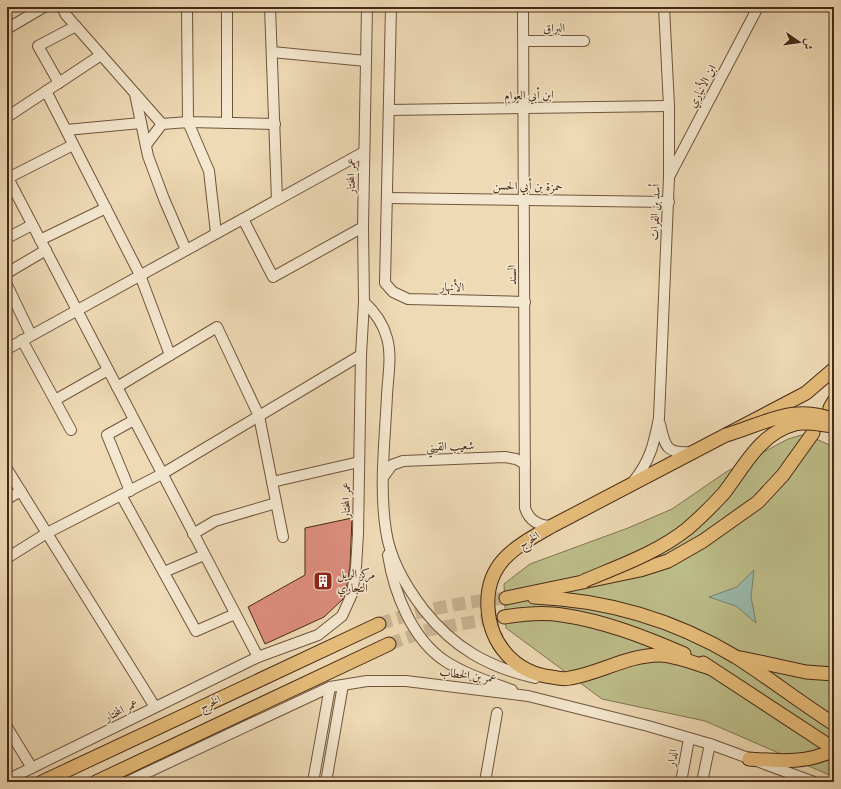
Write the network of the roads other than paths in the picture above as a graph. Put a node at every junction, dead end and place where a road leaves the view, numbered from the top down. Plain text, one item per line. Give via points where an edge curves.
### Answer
1 (44, 7) edge
2 (187, 7) edge
3 (227, 7) edge
4 (270, 7) edge
5 (367, 7) edge
6 (391, 7) edge
7 (523, 7) edge
8 (664, 7) edge
9 (758, 7) edge
10 (66, 10) edge
11 (76, 26) junction
12 (10, 27) dead end
13 (524, 41) junction
14 (584, 41) dead end
15 (272, 52) junction
16 (102, 55) junction
17 (366, 61) junction
18 (59, 83) junction
19 (46, 91) junction
20 (135, 94) junction
21 (669, 106) junction
22 (524, 108) junction
23 (389, 110) junction
24 (7, 117) edge
25 (188, 122) junction
26 (141, 123) junction
27 (227, 123) junction
28 (162, 124) junction
29 (274, 124) junction
30 (66, 130) junction
31 (74, 145) junction
32 (146, 145) junction
33 (364, 152) junction
34 (8, 177) edge
35 (669, 177) junction
36 (11, 194) edge
37 (387, 198) junction
38 (524, 199) junction
39 (277, 200) junction
40 (668, 202) junction
41 (106, 208) junction
42 (243, 219) junction
43 (32, 225) junction
44 (363, 227) junction
45 (216, 233) junction
46 (7, 238) edge
47 (40, 240) junction
48 (46, 250) junction
49 (186, 250) junction
50 (7, 272) edge
51 (140, 275) junction
52 (7, 285) edge
53 (364, 302) junction
54 (525, 302) junction
55 (77, 310) junction
56 (31, 335) junction
57 (22, 340) junction
58 (7, 349) edge
59 (170, 355) junction
60 (361, 355) junction
61 (834, 369) edge
62 (108, 370) junction
63 (117, 387) junction
64 (55, 400) junction
65 (259, 416) junction
66 (659, 418) junction
67 (134, 420) junction
68 (834, 420) edge
69 (834, 426) edge
70 (71, 430) dead end
71 (814, 433) dead end
72 (726, 435) junction
73 (694, 452) junction
74 (359, 462) junction
75 (526, 464) junction
76 (7, 469) edge
77 (162, 474) junction
78 (383, 480) junction
79 (272, 482) junction
80 (632, 484) junction
81 (21, 491) junction
82 (126, 493) junction
83 (7, 498) edge
84 (276, 503) junction
85 (552, 526) junction
86 (386, 532) junction
87 (47, 534) junction
88 (193, 534) junction
89 (283, 537) dead end
90 (204, 554) junction
91 (7, 558) edge
92 (164, 572) junction
93 (584, 581) junction
94 (236, 614) junction
95 (504, 617) tunnel mouth
96 (379, 624) tunnel mouth
97 (389, 644) tunnel mouth
98 (258, 657) junction
99 (736, 657) junction
100 (710, 668) junction
101 (834, 674) edge
102 (568, 679) junction
103 (343, 685) junction
104 (330, 687) junction
105 (528, 696) junction
106 (155, 707) junction
107 (497, 713) dead end
108 (834, 724) edge
109 (7, 727) edge
110 (689, 738) junction
111 (710, 744) junction
112 (834, 749) edge
113 (749, 758) junction
114 (32, 768) junction
115 (7, 780) edge
116 (42, 782) edge
117 (96, 782) edge
118 (127, 782) edge
119 (313, 782) edge
120 (326, 782) edge
121 (485, 782) edge
122 (682, 782) edge
123 (702, 782) edge
124 (814, 782) edge

1 - 12 street
2 - 25 street
3 - 27 street
4 - 15 street
5 - 17 street, عمر المختار
6 - 23 street
7 - 13 street, السند
8 - 21 street, أسد بن الفرات
9 - 35 street, ابن الأنباري
10 - 11 street
11 - 16 street
11 - 18 street via 38,46
13 - 14 street, البراق
13 - 22 street, السند
15 - 17 street
15 - 29 street
16 - 18 street
16 - 20 street
17 - 33 street, عمر المختار
18 - 19 street
19 - 24 street
19 - 30 street
20 - 26 street
20 - 28 street
21 - 22 street, ابن أبي العوام
21 - 35 street, أسد بن الفرات
22 - 23 street, ابن أبي العوام
22 - 38 street, السند
23 - 37 street
25 - 27 street
25 - 28 street
25 - 45 street via 209,171
26 - 30 street
26 - 32 street
27 - 29 street
28 - 32 street
29 - 39 street
30 - 31 street
31 - 34 street
31 - 41 street
32 - 49 street via 164,199
33 - 39 street
33 - 44 street, عمر المختار
34 - 36 street
35 - 40 street, أسد بن الفرات
36 - 43 street
37 - 38 street, حمزة بن أبي الحسن
37 - 54 street, الأنهار via 385,283 393,292 408,299
38 - 40 street, حمزة بن أبي الحسن
38 - 54 street, السند
39 - 42 street
40 - 66 street, أسد بن الفرات
41 - 47 street
41 - 51 street
42 - 44 street via 273,277
42 - 45 street
43 - 46 street
43 - 47 street
44 - 53 street, عمر المختار
45 - 49 street
47 - 48 street
48 - 50 street
48 - 55 street
49 - 51 street
51 - 55 street
51 - 59 street
52 - 56 street
53 - 60 street, عمر المختار
53 - 78 street via 381,322 389,346
54 - 75 street, السند
55 - 56 street
55 - 62 street
56 - 57 street
57 - 58 street
57 - 64 street
59 - 63 street
59 - 65 street via 217,327
60 - 65 street
60 - 74 street, عمر المختار
61 - 72 main road, الخرج via 806,393
62 - 63 street
62 - 64 street
63 - 67 street
64 - 70 street
65 - 77 street
65 - 79 street
66 - 73 street, أسد بن الفرات via 667,447 673,452
66 - 80 street, أسد بن الفرات via 654,447 642,472
67 - 77 street
67 - 82 street via 107,435
68 - 72 main road, bridge via 819,414 795,413
69 - 93 main road, bridge via 795,424 772,434 724,492 686,530 664,545
71 - 93 main road via 783,475 758,502 703,541 668,561 640,570
72 - 73 main road, الخرج
73 - 80 main road, الخرج
74 - 79 street
74 - 98 street, عمر المختار via 356,568 352,594 342,616 318,635
75 - 78 street, شعيب القيني via 505,457 403,461 389,468
75 - 85 street, السند via 527,513 538,524
76 - 81 street
77 - 82 street
77 - 88 street
78 - 86 street
79 - 84 street
80 - 85 main road, الخرج
81 - 83 street
81 - 87 street
82 - 87 street
82 - 92 street
84 - 88 street via 215,522
84 - 89 street
85 - 102 main road, الخرج via 518,546 499,564 489,588 488,615 498,644 516,663 538,674
86 - 102 street via 396,562 411,592 430,618 456,644 479,658 510,671 544,680
86 - 105 street via 390,564 399,596 429,647 453,666
87 - 91 street
87 - 106 street
88 - 90 street
90 - 92 street
90 - 94 street
92 - 94 street via 196,631
93 - 99 main road via 506,598 564,598 605,604 682,629
94 - 98 street
95 - 100 main road via 561,615 611,626 654,641
96 - 116 main road, الخرج
97 - 117 main road, الخرج
98 - 106 street, عمر المختار
99 - 101 main road via 806,672
99 - 108 main road
100 - 102 main road, الخرج via 662,655 638,657
100 - 112 main road
103 - 104 street, عمر بن الخطاب
103 - 105 street, عمر بن الخطاب via 367,680 406,681
103 - 120 street
104 - 118 street, عمر بن الخطاب
104 - 119 street
105 - 110 street, عمر بن الخطاب
106 - 114 street, عمر المختار
107 - 121 street
109 - 114 street
110 - 111 street, عمر بن الخطاب
110 - 122 street, الدار
111 - 113 street, عمر بن الخطاب
111 - 123 street
112 - 113 main road via 807,759 790,761
113 - 124 street, عمر بن الخطاب
114 - 115 street, عمر المختار

